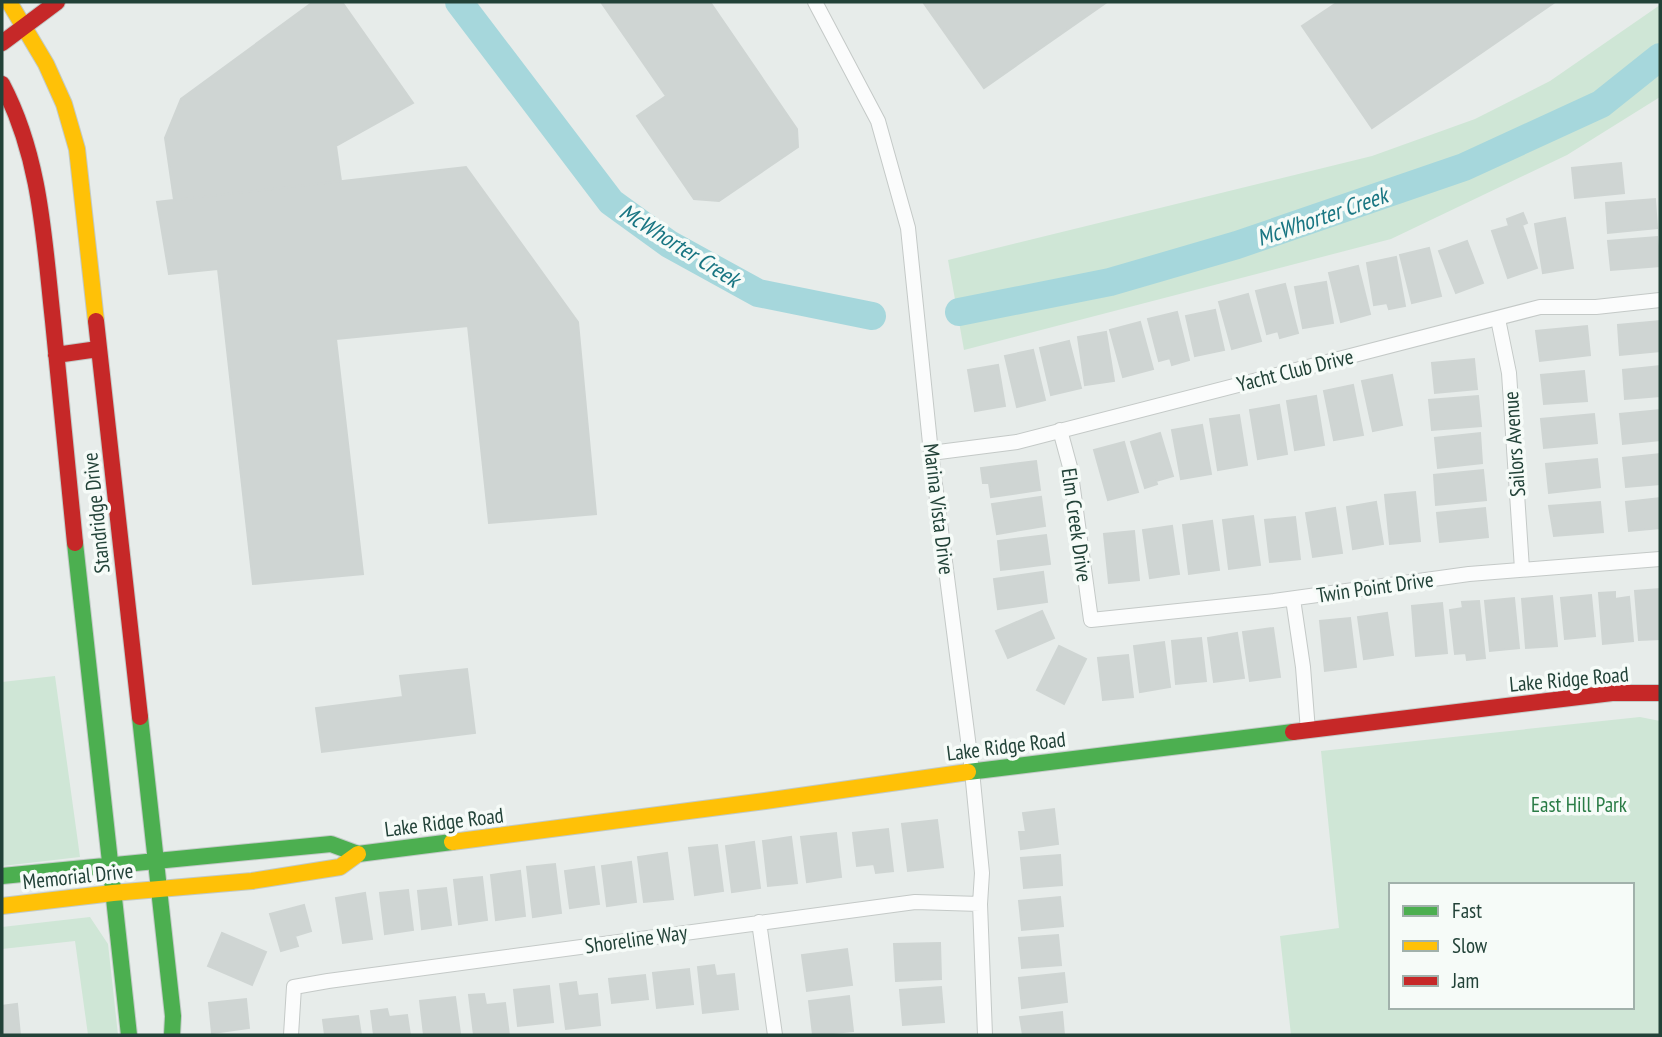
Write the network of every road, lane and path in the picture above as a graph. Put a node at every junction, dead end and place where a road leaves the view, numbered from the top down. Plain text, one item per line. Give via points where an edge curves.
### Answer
1 (9, 2) edge
2 (57, 2) edge
3 (816, 2) edge
4 (24, 27) junction
5 (2, 43) edge
6 (2, 84) edge
7 (8, 102) edge
8 (1660, 300) edge
9 (1498, 319) junction
10 (98, 349) junction
11 (56, 355) junction
12 (1060, 430) junction
13 (931, 453) junction
14 (1660, 559) edge
15 (1522, 569) junction
16 (1293, 599) junction
17 (1091, 620) joint
18 (1660, 692) edge
19 (1308, 731) junction
20 (972, 771) junction
21 (358, 854) junction
22 (156, 861) junction
23 (109, 865) junction
24 (2, 876) edge
25 (159, 889) junction
26 (113, 892) junction
27 (980, 904) junction
28 (2, 906) edge
29 (759, 922) junction
30 (129, 1035) edge
31 (172, 1035) edge
32 (291, 1035) edge
33 (775, 1035) edge
34 (985, 1035) edge

1 - 4 street, Standridge Drive
2 - 4 street
3 - 13 street, Marina Vista Drive via 878,121 908,228
4 - 5 street
4 - 10 street, Standridge Drive via 64,104 77,149
6 - 7 street, Standridge Drive
7 - 11 street, Standridge Drive via 33,157
8 - 9 street, Yacht Club Drive via 1540,307
9 - 12 street, Yacht Club Drive
9 - 15 street, Sailors Avenue via 1509,373
10 - 11 street
10 - 22 street, Standridge Drive
11 - 23 street, Standridge Drive
12 - 13 street, Yacht Club Drive via 1017,442
12 - 17 street, Elm Creek Drive via 1070,467
13 - 20 street, Marina Vista Drive
14 - 15 street, Twin Point Drive
15 - 16 street, Twin Point Drive
16 - 17 street, Twin Point Drive
16 - 19 street
18 - 19 street, Lake Ridge Road via 1612,693
19 - 20 street, Lake Ridge Road
20 - 21 street, Lake Ridge Road
20 - 27 street, Marina Vista Drive via 982,873
21 - 22 street, Lake Ridge Road via 331,844
21 - 25 street, Lake Ridge Road via 340,867
22 - 23 street, Memorial Drive
22 - 25 street, Standridge Drive
23 - 24 street, Memorial Drive
23 - 26 street, Standridge Drive
25 - 26 street, Memorial Drive
25 - 31 street, Standridge Drive
26 - 28 street, Memorial Drive
26 - 30 street, Standridge Drive
27 - 29 street, Shoreline Way via 915,902
27 - 34 street, Marina Vista Drive
29 - 32 street, Shoreline Way via 294,987
29 - 33 street

